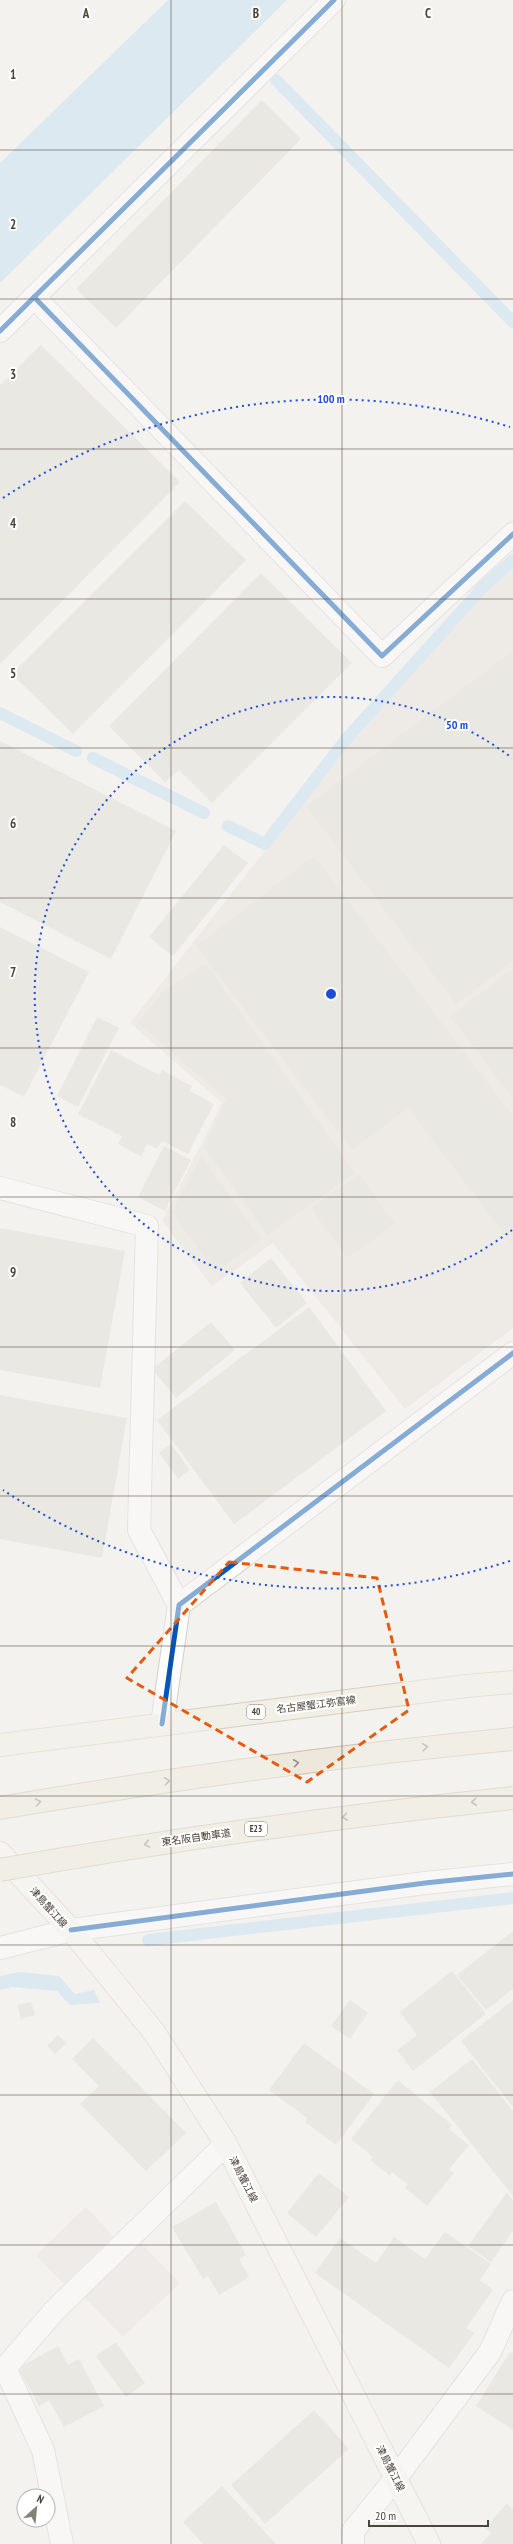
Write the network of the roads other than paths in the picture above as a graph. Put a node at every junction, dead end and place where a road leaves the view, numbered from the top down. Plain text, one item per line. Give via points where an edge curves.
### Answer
1 (334, 0) edge
2 (34, 297) junction
3 (0, 331) edge
4 (513, 534) edge
5 (0, 1188) edge
6 (513, 1353) edge
7 (179, 1605) junction
8 (513, 1682) edge
9 (162, 1724) junction
10 (513, 1739) edge
11 (0, 1745) edge
12 (513, 1798) edge
13 (0, 1808) edge
14 (0, 1853) edge
15 (0, 1870) edge
16 (513, 1874) edge
17 (71, 1930) junction
18 (0, 1948) edge
19 (226, 2144) junction
20 (513, 2301) edge
21 (3, 2369) edge
22 (396, 2478) junction
23 (62, 2544) edge
24 (353, 2544) edge
25 (429, 2544) edge

1 - 2 street
2 - 3 street
2 - 4 street via 382,656
5 - 7 street via 147,1226 139,1530
6 - 7 street
7 - 9 street
8 - 9 main road, 名古屋蟹江弥富線 / 40
9 - 11 main road, 名古屋蟹江弥富線 / 40
13 -> 10 highway via 142,1784 389,1751
12 -> 15 highway, 東名阪自動車道 / E23, bridge via 397,1810 156,1842
14 - 17 main road, 津島蟹江線
16 - 17 street via 409,1885
17 - 18 street
17 - 19 main road, 津島蟹江線 via 154,2032
19 - 21 street via 55,2310
19 - 22 main road, 津島蟹江線
20 - 22 street via 490,2352
21 - 23 street via 44,2450
22 - 24 street via 353,2531
22 - 25 main road, 津島蟹江線

